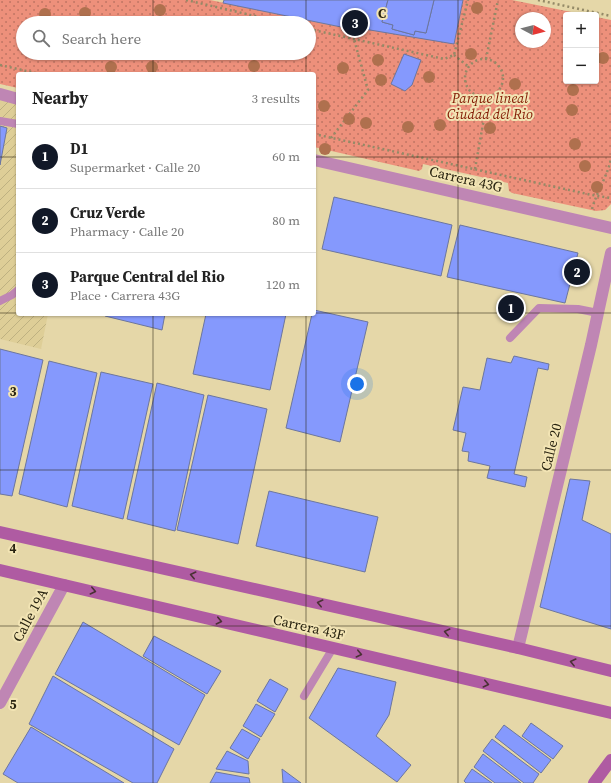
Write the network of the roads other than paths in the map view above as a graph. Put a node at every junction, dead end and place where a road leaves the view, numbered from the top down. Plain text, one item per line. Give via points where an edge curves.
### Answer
1 (0, 94) edge
2 (16, 98) edge
3 (0, 120) edge
4 (16, 124) edge
5 (316, 160) edge
6 (611, 228) edge
7 (611, 253) edge
8 (16, 292) edge
9 (0, 301) edge
10 (598, 313) junction
11 (510, 338) dead end
12 (0, 532) edge
13 (0, 570) edge
14 (64, 585) junction
15 (333, 648) junction
16 (518, 648) junction
17 (611, 671) edge
18 (304, 696) dead end
19 (0, 703) edge
20 (611, 713) edge
21 (611, 760) edge
22 (594, 783) edge

1 - 2 street
3 - 4 lane
5 - 6 street, Carrera 43G
7 - 10 street, Calle 20
8 - 9 lane
10 - 11 lane via 578,309 538,308
10 - 16 street, Calle 20
16 -> 12 street, Carrera 43F
13 - 14 street, Carrera 43F
14 -> 15 street, Carrera 43F
14 - 19 street, Calle 19A
15 - 18 lane
15 -> 20 street, Carrera 43F
17 -> 16 street, Carrera 43F
21 - 22 street

